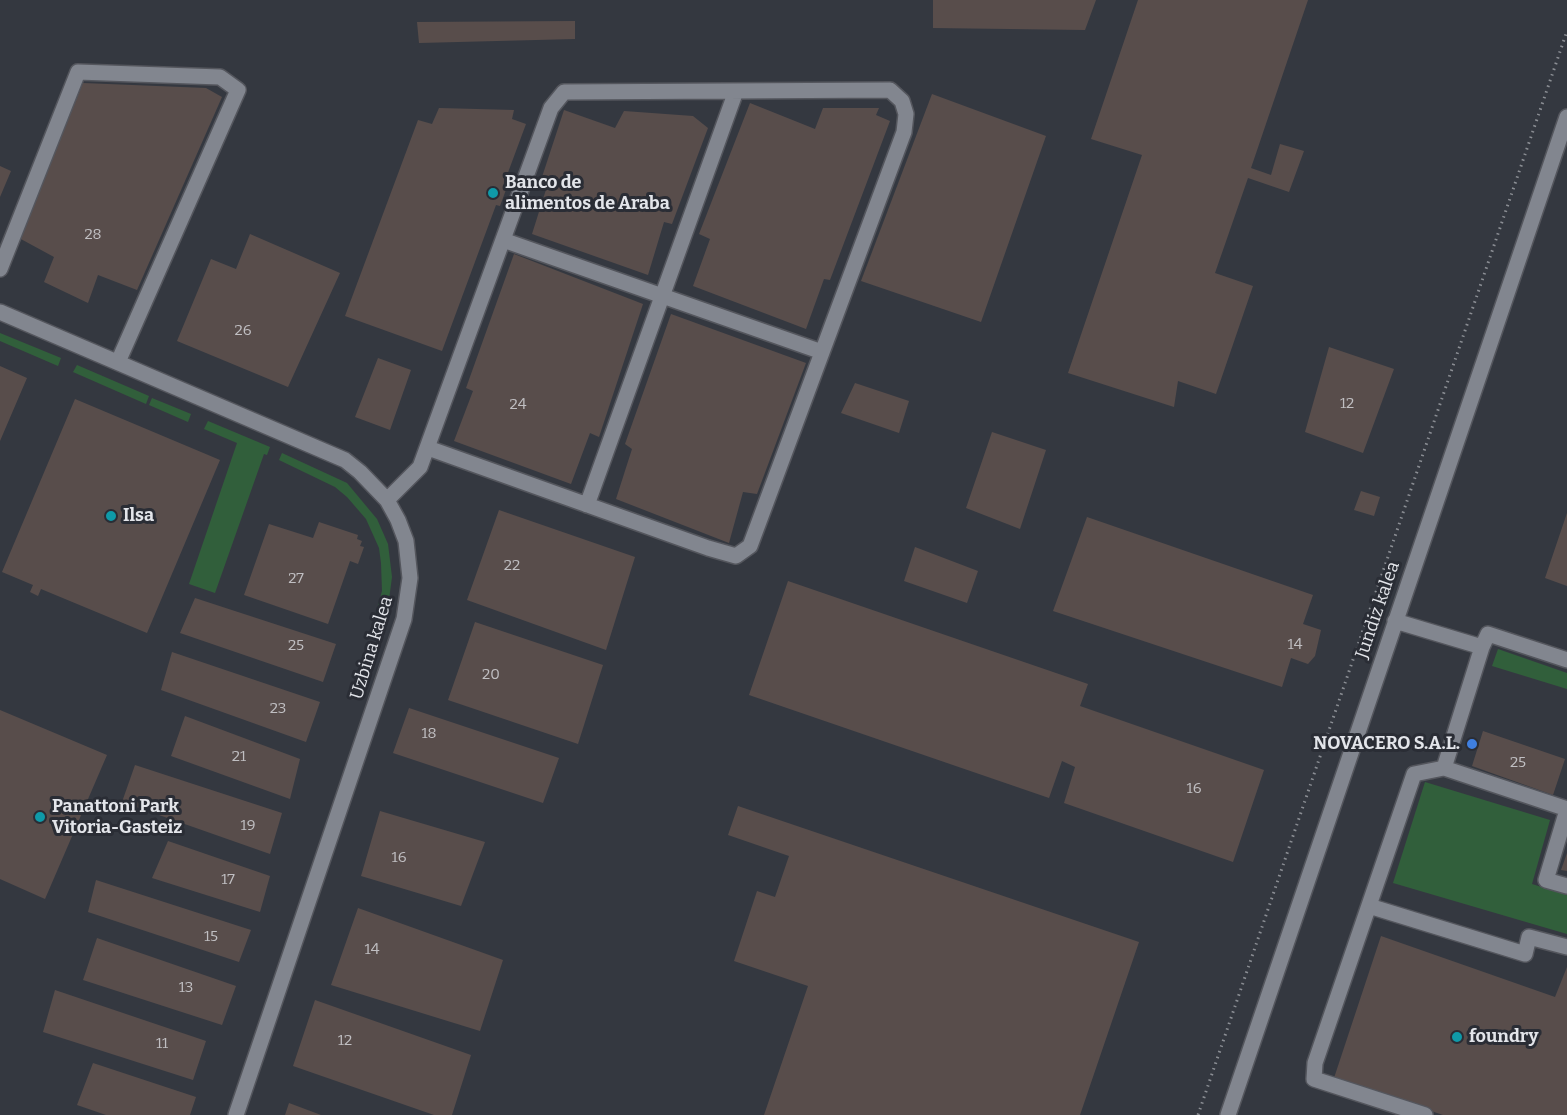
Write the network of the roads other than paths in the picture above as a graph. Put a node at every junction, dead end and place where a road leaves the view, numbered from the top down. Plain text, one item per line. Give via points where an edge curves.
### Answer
1 (736, 91) junction
2 (1567, 117) edge
3 (1560, 159) edge
4 (503, 240) junction
5 (0, 269) edge
6 (662, 295) junction
7 (0, 312) edge
8 (822, 352) junction
9 (118, 362) junction
10 (428, 448) junction
11 (387, 500) junction
12 (586, 505) junction
13 (1395, 621) junction
14 (1482, 647) junction
15 (1567, 660) edge
16 (1444, 768) junction
17 (1567, 810) edge
18 (1567, 886) edge
19 (1369, 906) junction
20 (1567, 947) edge
21 (236, 1115) edge
22 (1228, 1115) edge
23 (1425, 1115) edge

1 - 4 street via 564,92 551,108
1 - 6 street
1 - 8 street via 890,90 902,101 906,114 904,132
2 - 3 street, Jundiz kalea
3 - 13 street, Jundiz kalea
4 - 6 street
4 - 10 street
5 - 9 street via 78,72 220,77 238,90
6 - 8 street
6 - 12 street
7 - 9 street, Uzbina kalea
8 - 12 street via 750,546 736,556
9 - 11 street, Uzbina kalea via 345,460
10 - 11 street via 420,467
10 - 12 street
11 - 21 street, Uzbina kalea via 398,520 409,560 404,619
13 - 14 street
13 - 22 street, Jundiz kalea
14 - 15 street via 1488,634
14 - 16 street
16 - 17 street
16 - 19 street via 1414,774
17 - 18 street via 1546,880
19 - 20 street via 1525,954 1529,937
19 - 23 street via 1315,1063 1314,1078

